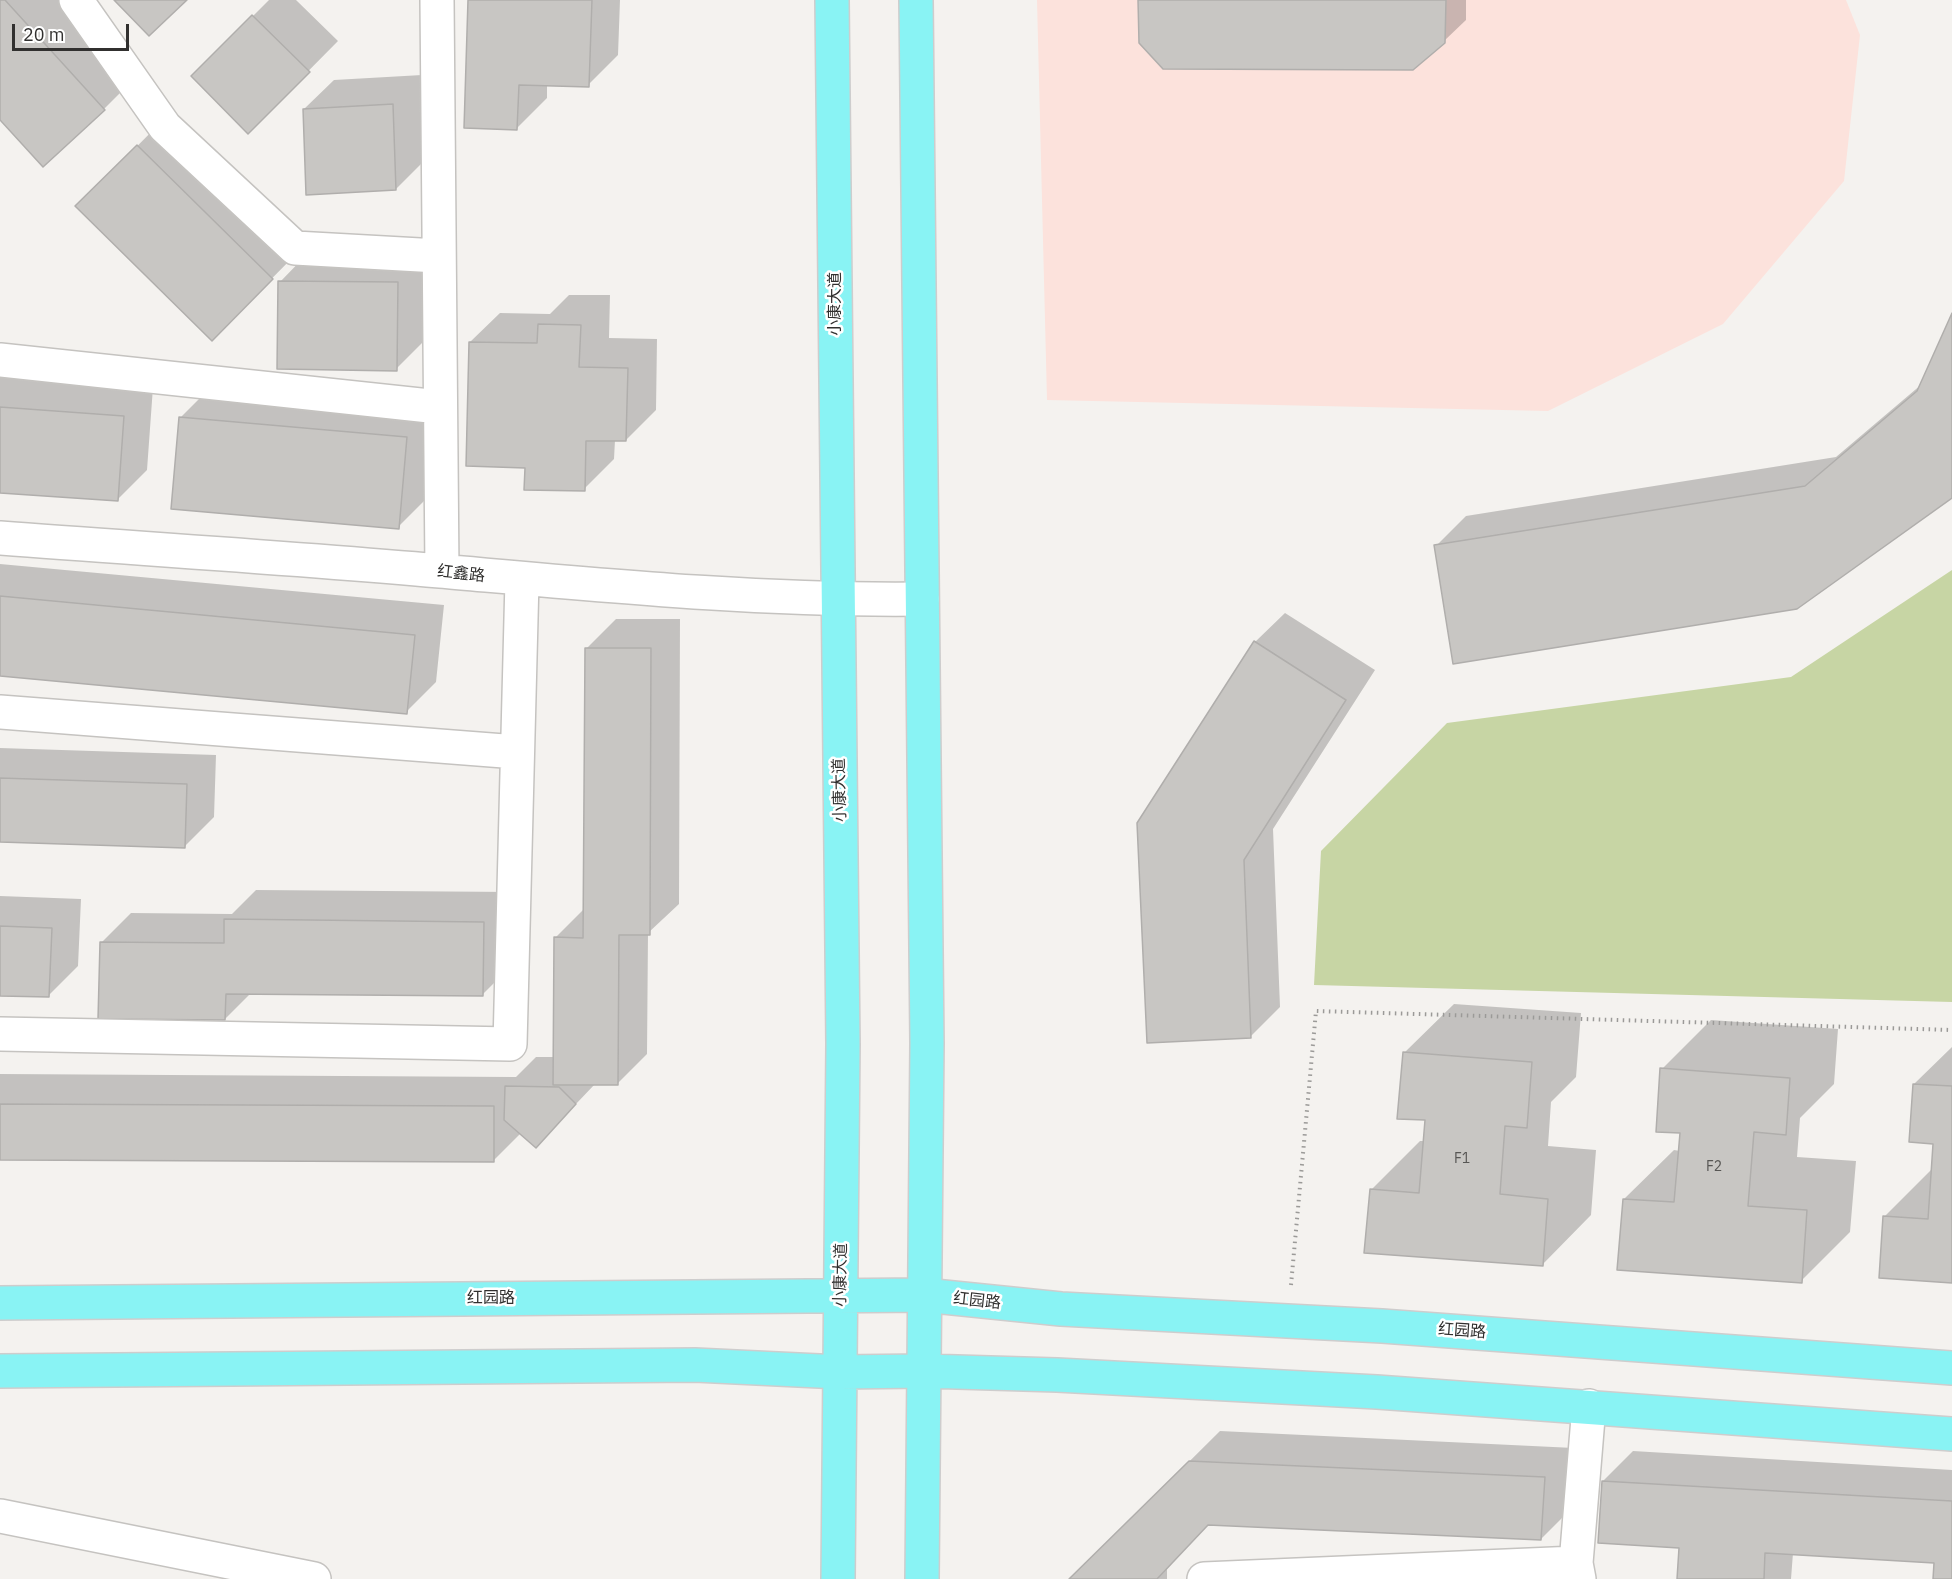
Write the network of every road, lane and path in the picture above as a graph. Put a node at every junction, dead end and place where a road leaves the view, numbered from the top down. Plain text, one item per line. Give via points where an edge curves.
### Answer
1 (76, 0) edge
2 (437, 0) edge
3 (832, 0) edge
4 (916, 0) edge
5 (438, 256) junction
6 (0, 360) edge
7 (439, 407) junction
8 (0, 538) edge
9 (442, 571) junction
10 (522, 580) junction
11 (922, 599) junction
12 (837, 600) junction
13 (0, 712) edge
14 (517, 752) junction
15 (1952, 1030) edge
16 (0, 1034) edge
17 (841, 1294) junction
18 (924, 1295) junction
19 (0, 1303) edge
20 (1288, 1321) junction
21 (1952, 1368) edge
22 (0, 1371) edge
23 (924, 1371) junction
24 (840, 1372) junction
25 (1589, 1406) junction
26 (1952, 1434) edge
27 (0, 1516) edge
28 (1578, 1571) edge
29 (314, 1579) edge
30 (838, 1579) edge
31 (922, 1579) edge
32 (1204, 1579) edge

1 - 5 street via 165,127 295,248
2 - 5 street
3 - 12 main road, 小康大道
4 - 11 main road
5 - 7 street
6 - 7 street
7 - 9 street
8 - 9 street, 红鑫路
9 - 10 street, 红鑫路
10 - 12 street, 红鑫路
10 - 14 street
11 - 12 street, 红鑫路
11 - 18 main road via 927,1043
12 - 17 main road, 小康大道 via 843,1044
13 - 14 street
14 - 16 street via 510,1044
15 - 20 path via 1316,1011
17 - 18 main road, 红园路
17 - 19 main road, 红园路
17 - 24 main road, 小康大道
18 - 20 main road, 红园路 via 1061,1309
18 - 23 main road
20 - 21 main road, 红园路
22 - 24 main road via 695,1365
23 - 24 main road
23 - 25 main road
23 - 31 main road
24 - 30 main road, 小康大道
25 - 26 main road
25 - 28 street
27 - 29 street
28 - 32 street

